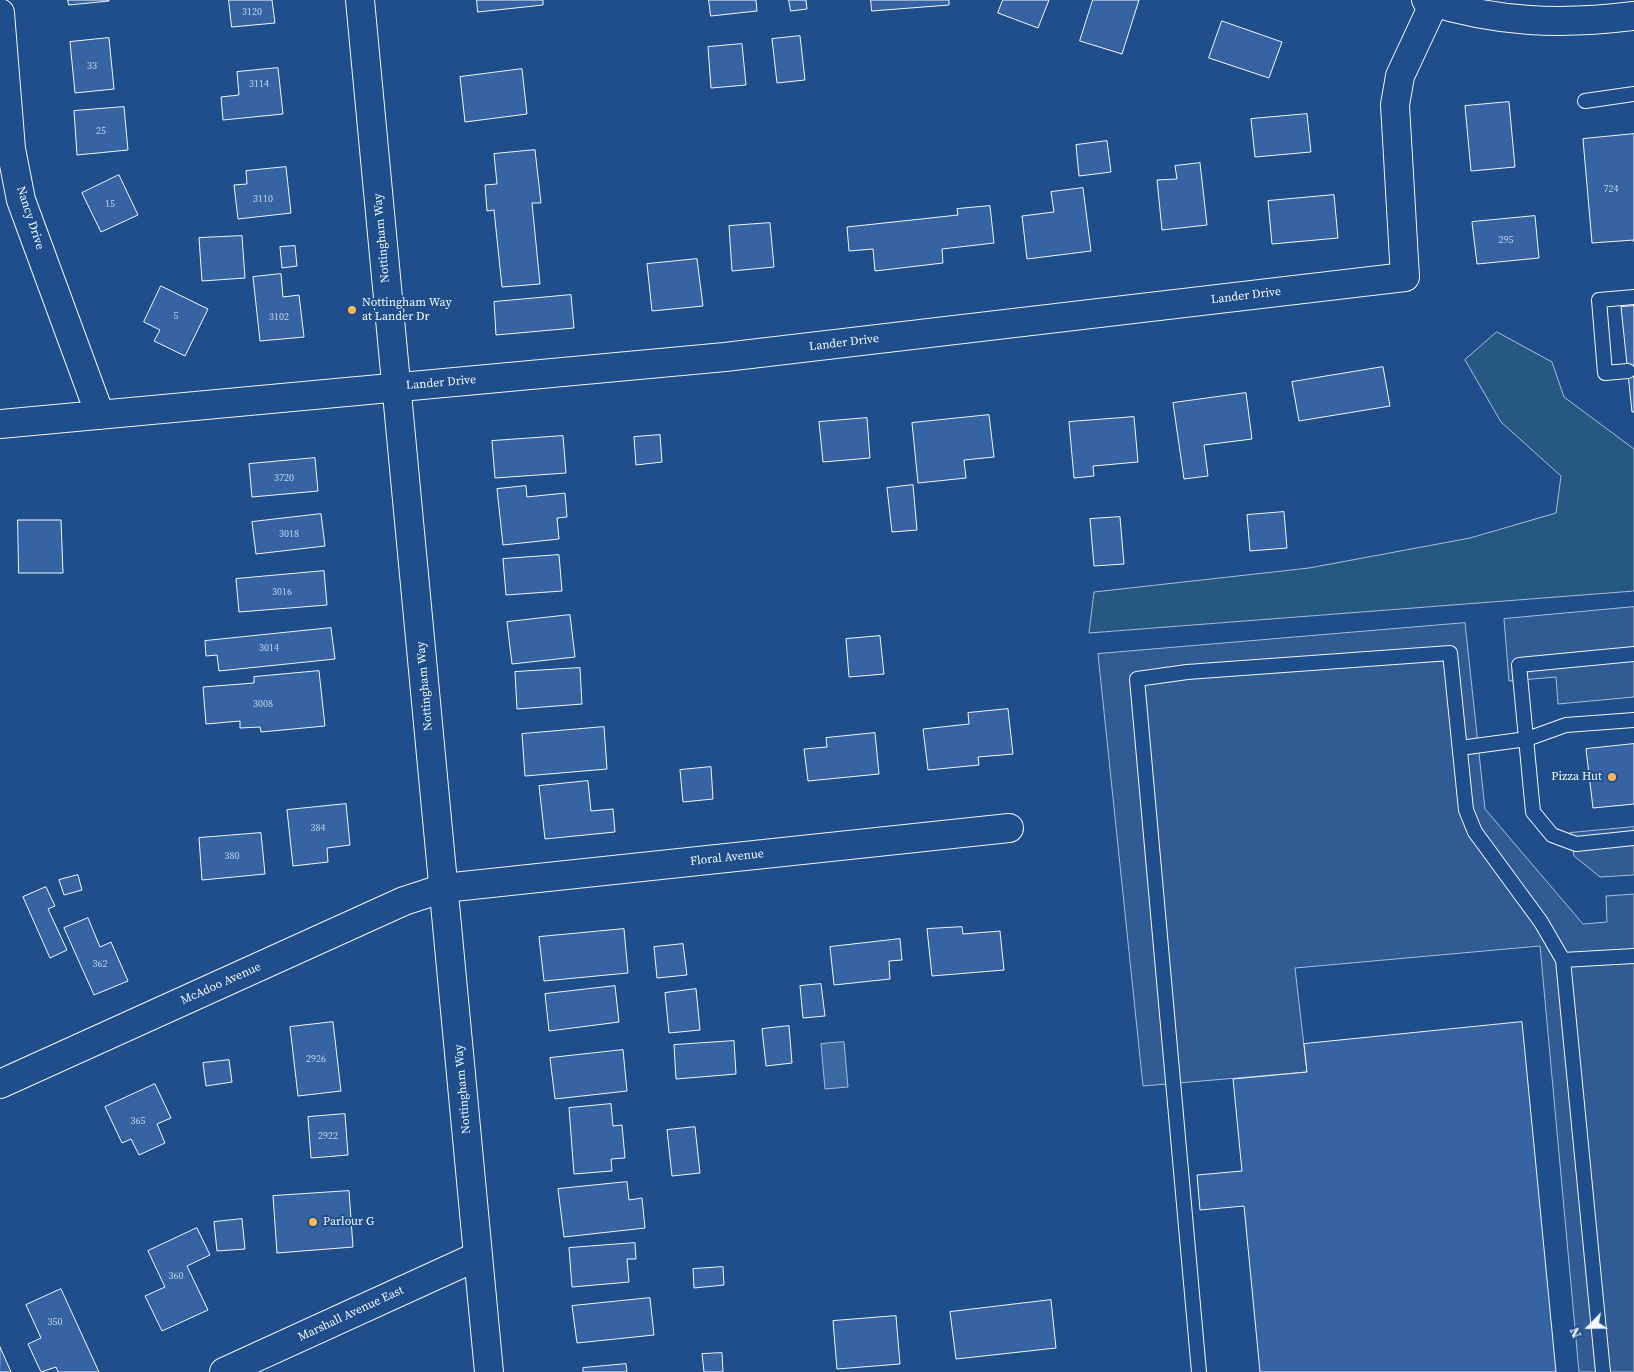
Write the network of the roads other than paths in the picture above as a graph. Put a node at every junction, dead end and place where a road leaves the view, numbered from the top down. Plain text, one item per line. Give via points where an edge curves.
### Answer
1 (360, 0) edge
2 (1430, 1) edge
3 (0, 13) edge
4 (1634, 16) edge
5 (1634, 94) edge
6 (1585, 101) dead end
7 (1634, 297) edge
8 (1628, 371) dead end
9 (397, 388) junction
10 (100, 415) junction
11 (0, 424) edge
12 (1634, 654) edge
13 (1634, 720) edge
14 (1527, 739) junction
15 (1460, 748) junction
16 (1009, 828) dead end
17 (1634, 838) edge
18 (444, 888) junction
19 (1634, 956) edge
20 (1563, 960) junction
21 (0, 1084) edge
22 (478, 1256) junction
23 (224, 1372) edge
24 (489, 1372) edge
25 (1199, 1372) edge
26 (1602, 1372) edge

1 - 9 street, Nottingham Way
2 - 4 street via 1472,14 1534,22 1588,22
2 - 9 street, Lander Drive via 1400,76 1395,105 1405,277 725,357
3 - 10 street, Nancy Drive via 11,149 21,200
5 - 6 lane
7 - 8 lane via 1599,300 1605,373
9 - 10 street, Lander Drive
9 - 18 street, Nottingham Way
10 - 11 street, Lander Drive
12 - 14 lane via 1519,665
13 - 14 lane via 1566,725
14 - 15 lane
14 - 17 lane via 1533,812 1552,835 1576,844
15 - 20 lane via 1466,810 1475,832 1541,922
15 - 25 lane via 1450,654 1187,672 1137,679
16 - 18 street, Floral Avenue
18 - 21 street, McAdoo Avenue via 404,901
18 - 22 street, Nottingham Way
19 - 20 lane
20 - 26 lane
22 - 23 street, Marshall Avenue East
22 - 24 street, Nottingham Way

